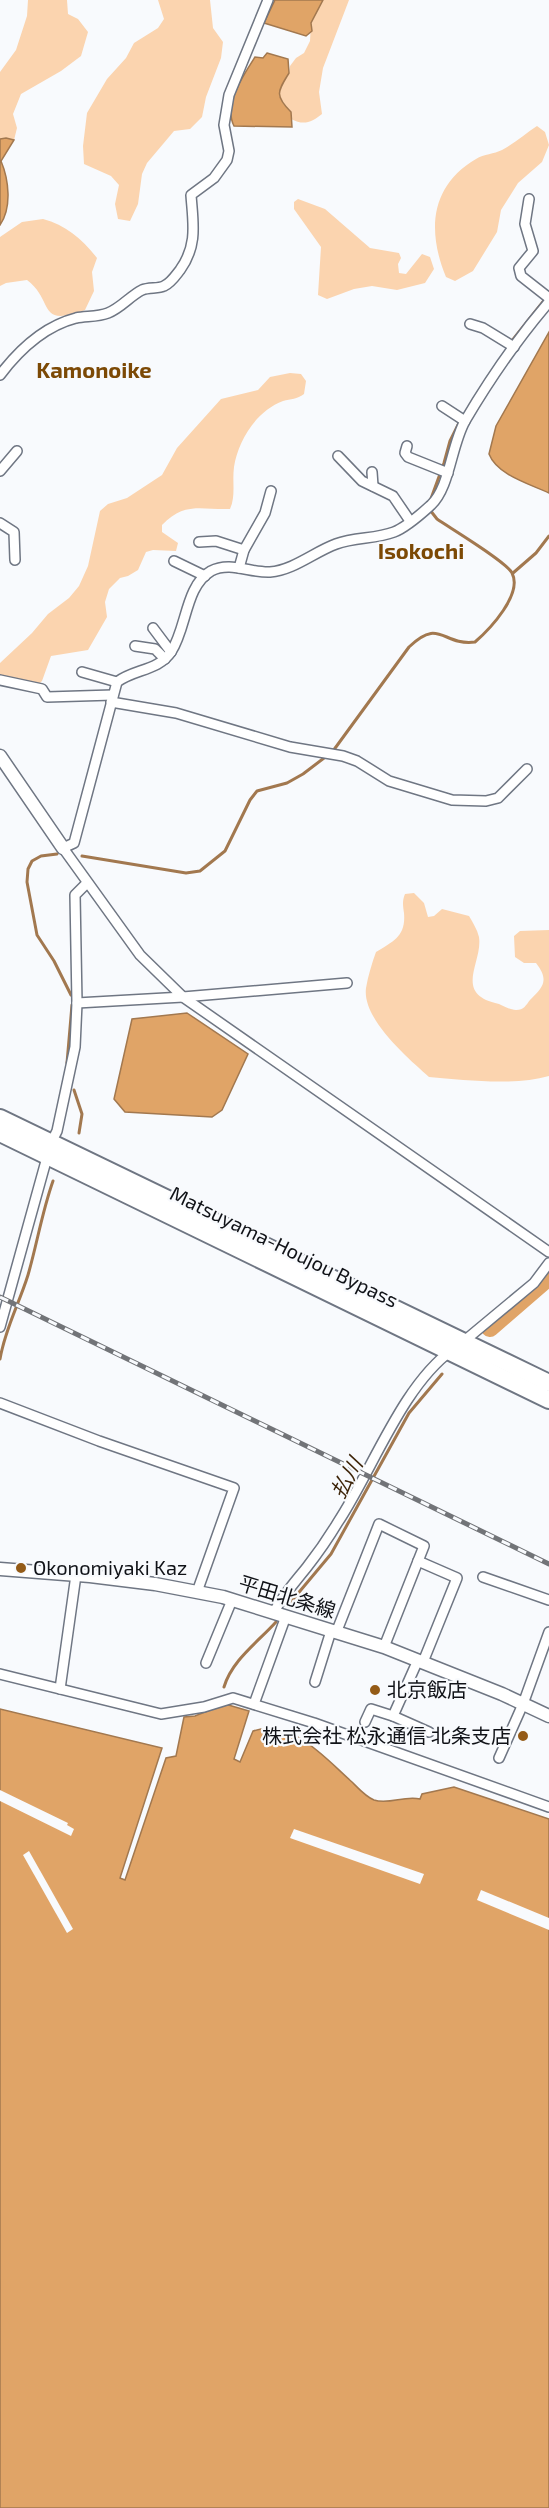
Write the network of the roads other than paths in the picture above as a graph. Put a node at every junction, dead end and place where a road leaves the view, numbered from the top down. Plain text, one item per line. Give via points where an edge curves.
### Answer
1 (268, 0) edge
2 (529, 199) dead end
3 (548, 298) edge
4 (470, 324) dead end
5 (511, 345) junction
6 (0, 375) edge
7 (442, 406) dead end
8 (462, 419) junction
9 (407, 446) dead end
10 (17, 451) dead end
11 (338, 456) dead end
12 (0, 471) edge
13 (372, 471) dead end
14 (444, 472) junction
15 (373, 486) junction
16 (271, 490) dead end
17 (410, 521) junction
18 (0, 524) edge
19 (199, 542) dead end
20 (244, 550) junction
21 (15, 560) dead end
22 (174, 561) dead end
23 (239, 568) junction
24 (205, 576) junction
25 (153, 628) dead end
26 (135, 646) dead end
27 (168, 655) junction
28 (82, 672) dead end
29 (0, 680) edge
30 (117, 682) junction
31 (112, 698) junction
32 (0, 756) edge
33 (527, 769) dead end
34 (63, 848) junction
35 (87, 883) junction
36 (347, 983) dead end
37 (183, 997) junction
38 (77, 1003) junction
39 (0, 1118) edge
40 (0, 1133) edge
41 (49, 1150) junction
42 (549, 1252) edge
43 (549, 1263) edge
44 (0, 1327) edge
45 (457, 1347) junction
46 (549, 1383) edge
47 (549, 1400) edge
48 (0, 1403) edge
49 (418, 1561) junction
50 (0, 1569) edge
51 (76, 1575) junction
52 (483, 1577) dead end
53 (197, 1592) junction
54 (549, 1599) edge
55 (232, 1600) junction
56 (280, 1614) junction
57 (334, 1632) junction
58 (549, 1632) edge
59 (384, 1647) junction
60 (420, 1661) junction
61 (206, 1663) dead end
62 (0, 1674) edge
63 (315, 1682) dead end
64 (60, 1689) junction
65 (254, 1704) junction
66 (523, 1704) junction
67 (393, 1716) junction
68 (549, 1716) edge
69 (365, 1722) dead end
70 (429, 1732) dead end
71 (499, 1758) dead end
72 (549, 1807) edge

1 - 6 street via 229,95 224,125 227,160 214,178 191,195 195,235 191,252 174,279 164,286 143,289 105,315 76,318 55,326 27,346
2 - 3 street via 525,224 533,251 519,268 521,276
3 - 5 street
4 - 5 street
5 - 8 street
7 - 8 street
8 - 14 street
9 - 14 street via 408,457
10 - 12 street
11 - 15 street via 362,481
13 - 15 street
14 - 17 street via 440,492
15 - 17 street via 393,496
16 - 20 street via 265,513
17 - 23 street via 393,532 336,544 280,570 257,572
18 - 21 street via 15,532
19 - 20 street via 216,541
20 - 23 street
22 - 24 street
23 - 24 street via 221,568
24 - 27 street via 194,592 178,639
25 - 27 street
26 - 27 street
27 - 30 street via 145,671
28 - 30 street
29 - 31 street via 42,689 47,697
30 - 31 street
31 - 33 street via 219,724 290,747 357,761 389,781 452,800 498,798
31 - 34 street via 74,843
32 - 34 main road
34 - 35 street
35 - 37 street via 140,956
35 - 38 street via 75,895
36 - 37 street
37 - 38 street
37 - 42 street
38 - 41 street via 68,1086
39 - 41 highway, Matsuyama-Houjou Bypass
40 - 41 highway, Matsuyama-Houjou Bypass
41 - 44 street
41 - 45 highway, Matsuyama-Houjou Bypass
43 - 45 street via 534,1283
45 - 46 highway, Matsuyama-Houjou Bypass
45 - 47 highway, Matsuyama-Houjou Bypass
45 - 56 street via 439,1359 405,1403 339,1521 282,1596
48 - 53 street via 234,1488
49 - 57 street via 424,1546 379,1524
49 - 59 street
49 - 60 street via 457,1578
50 - 51 main road, 平田北条線
51 - 53 main road, 平田北条線
51 - 64 street
52 - 54 street
53 - 55 main road, 平田北条線
55 - 56 main road, 平田北条線
55 - 61 street
56 - 57 main road, 平田北条線
56 - 65 street
57 - 59 main road, 平田北条線
57 - 63 street
58 - 66 street
59 - 60 main road, 平田北条線
60 - 66 main road, 平田北条線
60 - 67 street
62 - 64 street
64 - 65 street via 161,1714 233,1698
65 - 72 street
66 - 68 main road, 平田北条線
66 - 71 street
67 - 69 street via 371,1709
67 - 70 street

